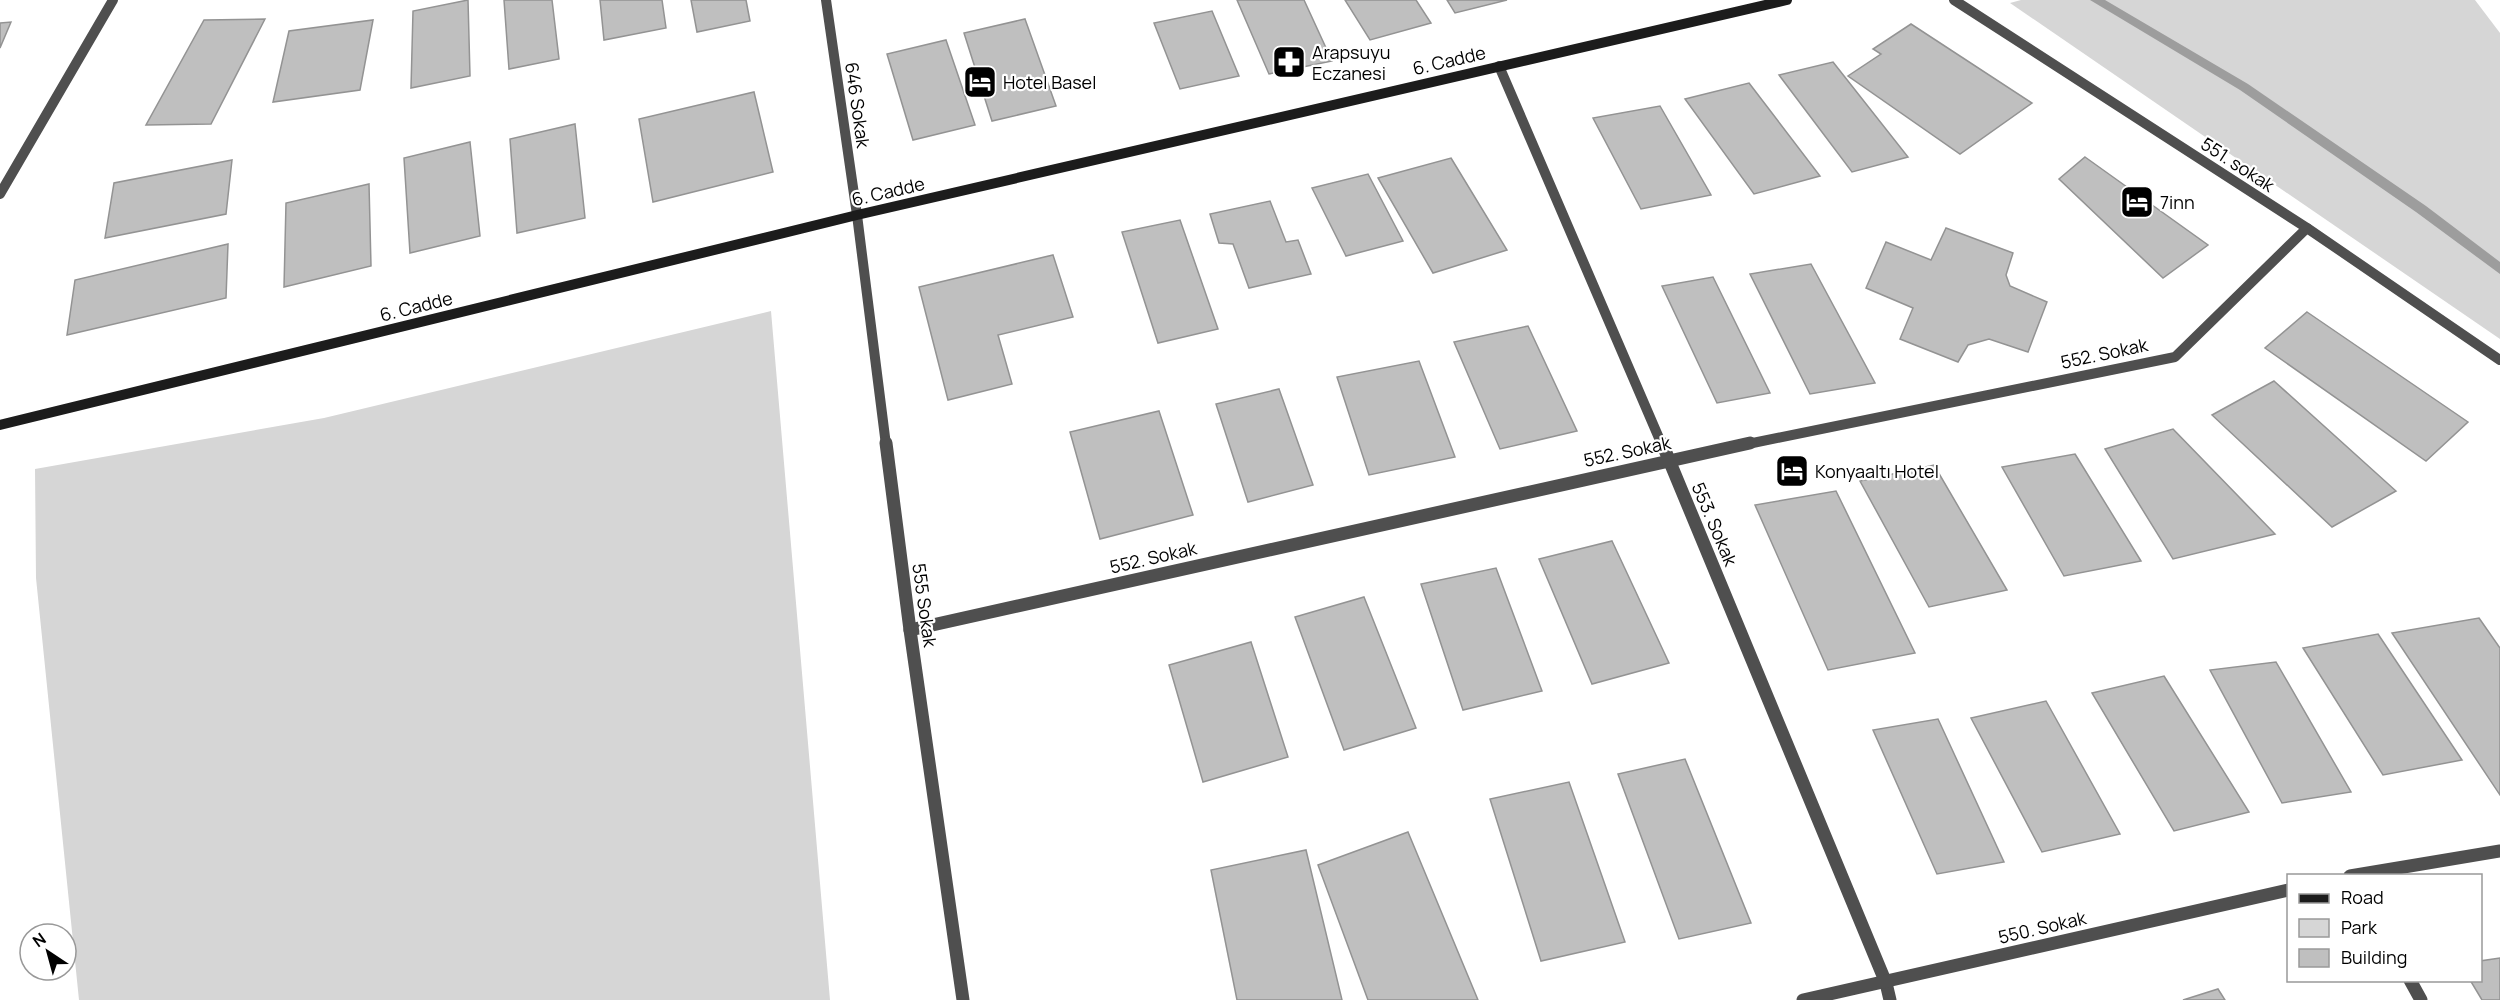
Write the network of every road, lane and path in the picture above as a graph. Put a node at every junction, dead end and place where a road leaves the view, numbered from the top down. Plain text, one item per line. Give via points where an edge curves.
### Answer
1 (112, 0) edge
2 (826, 0) edge
3 (1786, 0) edge
4 (1954, 0) edge
5 (1498, 66) junction
6 (0, 194) edge
7 (857, 215) junction
8 (2307, 228) junction
9 (2500, 360) edge
10 (0, 425) edge
11 (1669, 460) junction
12 (910, 630) junction
13 (2500, 850) edge
14 (2358, 874) edge
15 (2287, 890) edge
16 (2411, 982) edge
17 (1886, 983) junction
18 (963, 1000) edge
19 (1803, 1000) edge
20 (1890, 1000) edge
21 (2421, 1000) edge

1 - 6 street
2 - 7 street, 646 Sokak
3 - 5 main road, 6. Cadde
4 - 8 street, 551. sokak
5 - 7 main road, 6. Cadde
5 - 11 street, 553. Sokak
7 - 10 main road, 6. Cadde
7 - 12 street, 555 Sokak
8 - 9 street, 551. sokak
8 - 11 street, 552. Sokak via 2175,357
11 - 12 street, 552. Sokak
11 - 17 street, 553. Sokak
12 - 18 street, 555 Sokak
13 - 14 street
15 - 17 street, 550. Sokak
16 - 21 street
17 - 19 street, 550. Sokak
17 - 20 street, 553. Sokak

